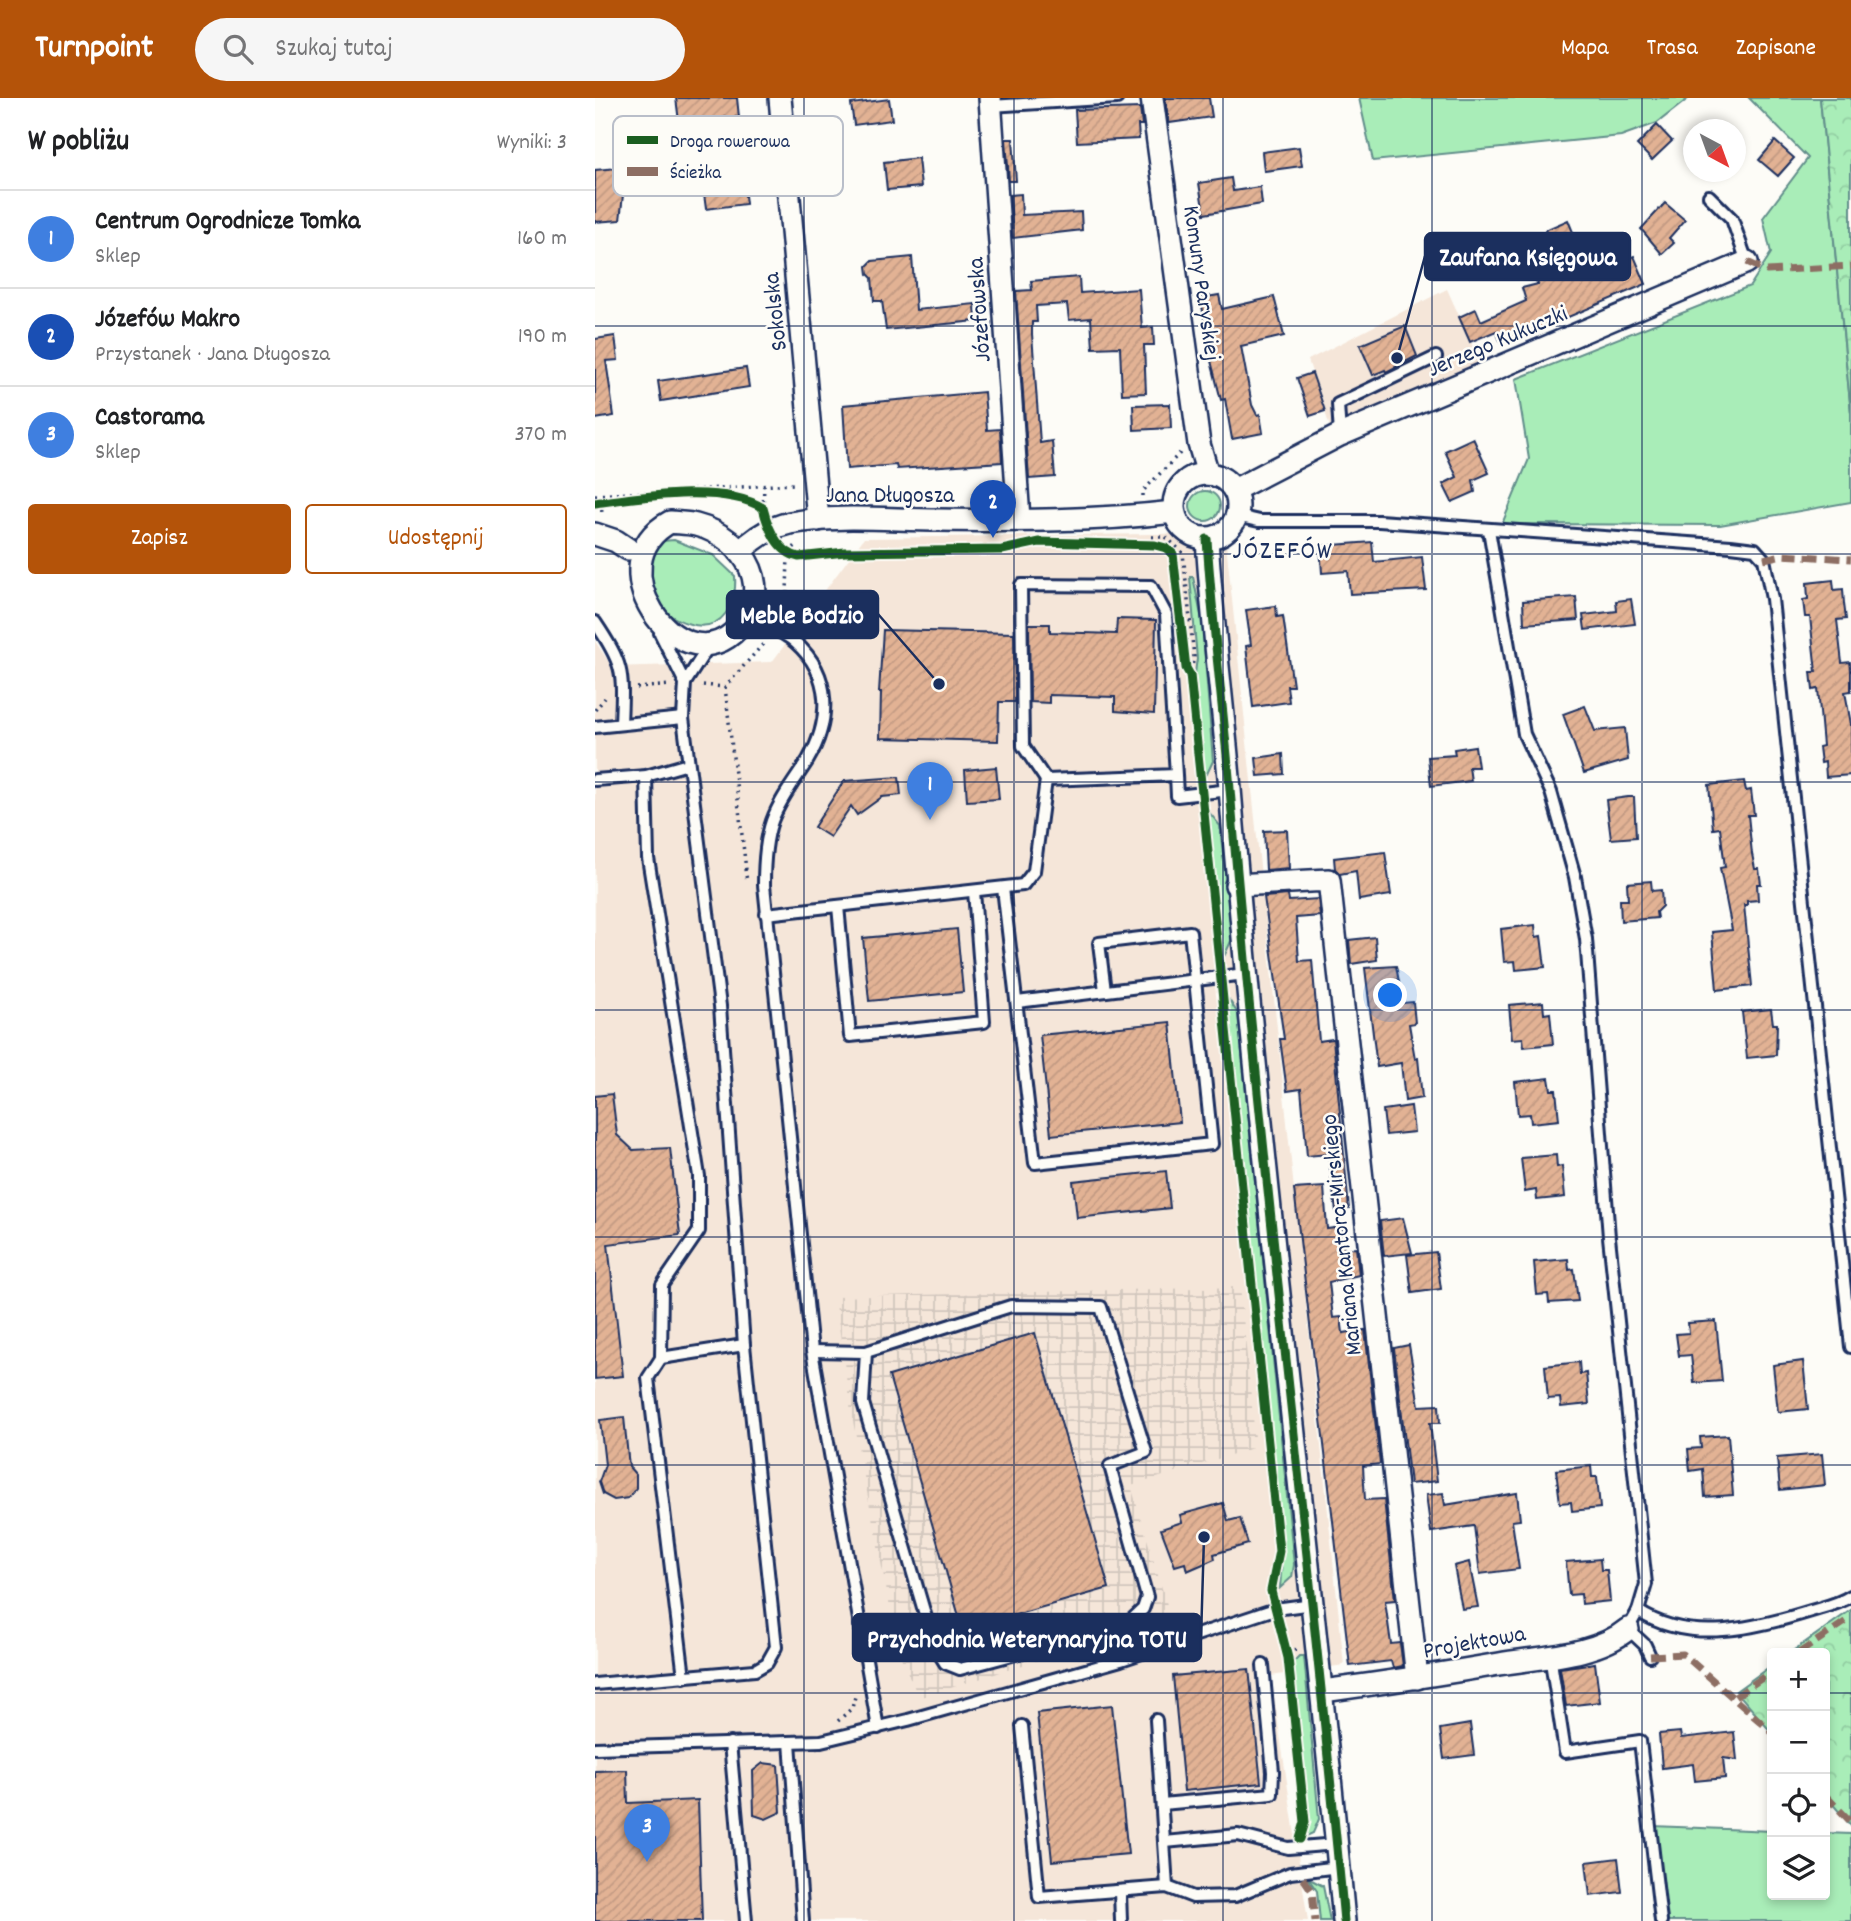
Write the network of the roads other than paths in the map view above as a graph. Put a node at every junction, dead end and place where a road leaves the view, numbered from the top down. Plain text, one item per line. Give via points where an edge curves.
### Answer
1 (780, 98) edge
2 (1117, 98) edge
3 (1152, 98) edge
4 (991, 102) edge
5 (782, 116) edge
6 (789, 196) edge
7 (1709, 196) dead end
8 (1747, 262) joint
9 (1436, 357) dead end
10 (1340, 435) junction
11 (1207, 474) junction
12 (1234, 490) junction
13 (1174, 512) junction
14 (1237, 516) junction
15 (1019, 519) junction
16 (818, 520) junction
17 (1489, 530) junction
18 (595, 534) edge
19 (1207, 539) junction
20 (628, 549) junction
21 (740, 552) junction
22 (749, 615) junction
23 (595, 622) edge
24 (660, 633) junction
25 (710, 644) junction
26 (685, 683) junction
27 (683, 718) junction
28 (621, 724) junction
29 (595, 727) edge
30 (688, 764) junction
31 (1175, 775) junction
32 (646, 776) junction
33 (595, 780) edge
34 (1046, 780) junction
35 (1230, 790) junction
36 (1236, 886) junction
37 (1003, 888) junction
38 (974, 891) junction
39 (838, 906) junction
40 (766, 914) junction
41 (1245, 974) junction
42 (1194, 980) junction
43 (1105, 991) junction
44 (1017, 1002) junction
45 (744, 1345) junction
46 (1851, 1347) edge
47 (812, 1351) junction
48 (866, 1352) junction
49 (661, 1358) junction
50 (1851, 1596) edge
51 (1313, 1604) junction
52 (1633, 1620) junction
53 (1550, 1655) junction
54 (1650, 1656) dead end
55 (1263, 1665) dead end
56 (684, 1677) junction
57 (1417, 1678) junction
58 (595, 1684) edge
59 (1323, 1691) junction
60 (1156, 1720) dead end
61 (1022, 1726) dead end
62 (878, 1728) junction
63 (790, 1742) junction
64 (730, 1743) junction
65 (595, 1748) edge
66 (1162, 1804) junction
67 (1165, 1842) junction
68 (1337, 1844) junction
69 (1339, 1867) junction
70 (1167, 1887) junction
71 (1119, 1891) junction
72 (746, 1921) edge
73 (803, 1921) edge
74 (1121, 1921) edge
75 (1345, 1921) edge
76 (1661, 1921) edge

1 - 5 street, Sokolska
2 - 4 lane
3 - 11 street, Komuny Paryskiej via 1199,444
4 - 15 street, Józefowska
6 - 16 street, Sokolska
7 - 8 lane via 1733,219
8 - 10 street, Jerzego Kukuczki
9 - 10 lane via 1338,404
10 - 12 street, Jerzego Kukuczki
11 - 12 street via 1223,479
11 - 13 street via 1182,485
12 - 14 street
13 - 15 street, Jana Długosza
13 - 19 street via 1182,528
14 - 17 lane via 1258,521 1379,521
14 - 19 street via 1225,532
15 - 16 street, Jana Długosza
16 - 21 street, Jana Długosza via 769,531
17 - 46 lane via 1731,546 1755,549 1764,559 1772,599
17 - 52 lane via 1524,734 1551,792 1587,939 1609,1237 1646,1584
18 - 20 street
19 - 35 street
20 - 21 street via 645,530 670,522 697,525
20 - 24 street via 620,575 629,605
21 - 22 street via 756,581
22 - 25 street via 731,635
22 - 40 lane via 796,643 815,668 826,710 819,739 773,819 766,848
23 - 28 lane via 621,664
24 - 25 street via 689,644
24 - 26 lane
25 - 26 lane
26 - 27 lane
27 - 28 lane
27 - 30 lane
28 - 29 lane
30 - 32 lane
30 - 45 lane via 720,1006
31 - 34 lane
31 - 34 lane via 1166,614 1151,586 1021,585 1023,746
31 - 35 lane via 1177,796
32 - 33 lane
32 - 49 lane via 648,859 699,1176 699,1231 661,1285
34 - 37 lane via 1034,871 1023,885
35 - 36 street
36 - 41 street
36 - 57 street, Mariana Kantora-Mirskiego via 1329,880
37 - 38 lane
37 - 44 lane
38 - 39 lane
38 - 39 lane via 984,1022 850,1036
39 - 40 lane
40 - 47 lane
41 - 42 lane
41 - 51 street
42 - 43 lane
42 - 43 lane via 1190,932 1099,943
42 - 44 lane via 1212,1144 1035,1163
43 - 44 lane
45 - 49 lane
45 - 56 lane via 776,1647 767,1663 755,1670
47 - 48 lane
47 - 62 lane
48 - 48 lane via 1011,1306 1101,1307 1146,1452 1111,1466 1147,1597 1143,1609 1127,1624 960,1670 945,1663 934,1645 863,1403
49 - 56 lane via 648,1378
50 - 52 lane via 1782,1620 1730,1630 1674,1628
51 - 59 street
51 - 62 lane via 1275,1609 1121,1660
52 - 53 street, Projektowa via 1616,1639
52 - 54 lane
53 - 57 street, Projektowa
53 - 76 lane via 1565,1752 1640,1741
55 - 66 lane via 1272,1794
56 - 58 lane
57 - 59 street, Projektowa
59 - 68 street
60 - 66 lane
61 - 71 lane via 1039,1897
62 - 63 lane via 821,1741
63 - 64 lane
63 - 73 lane
64 - 65 lane
64 - 72 lane
66 - 67 lane
67 - 68 lane via 1238,1835 1288,1847
67 - 70 lane
68 - 69 street
69 - 70 lane via 1290,1873 1235,1896 1193,1897
69 - 75 street
70 - 71 lane
71 - 74 lane

